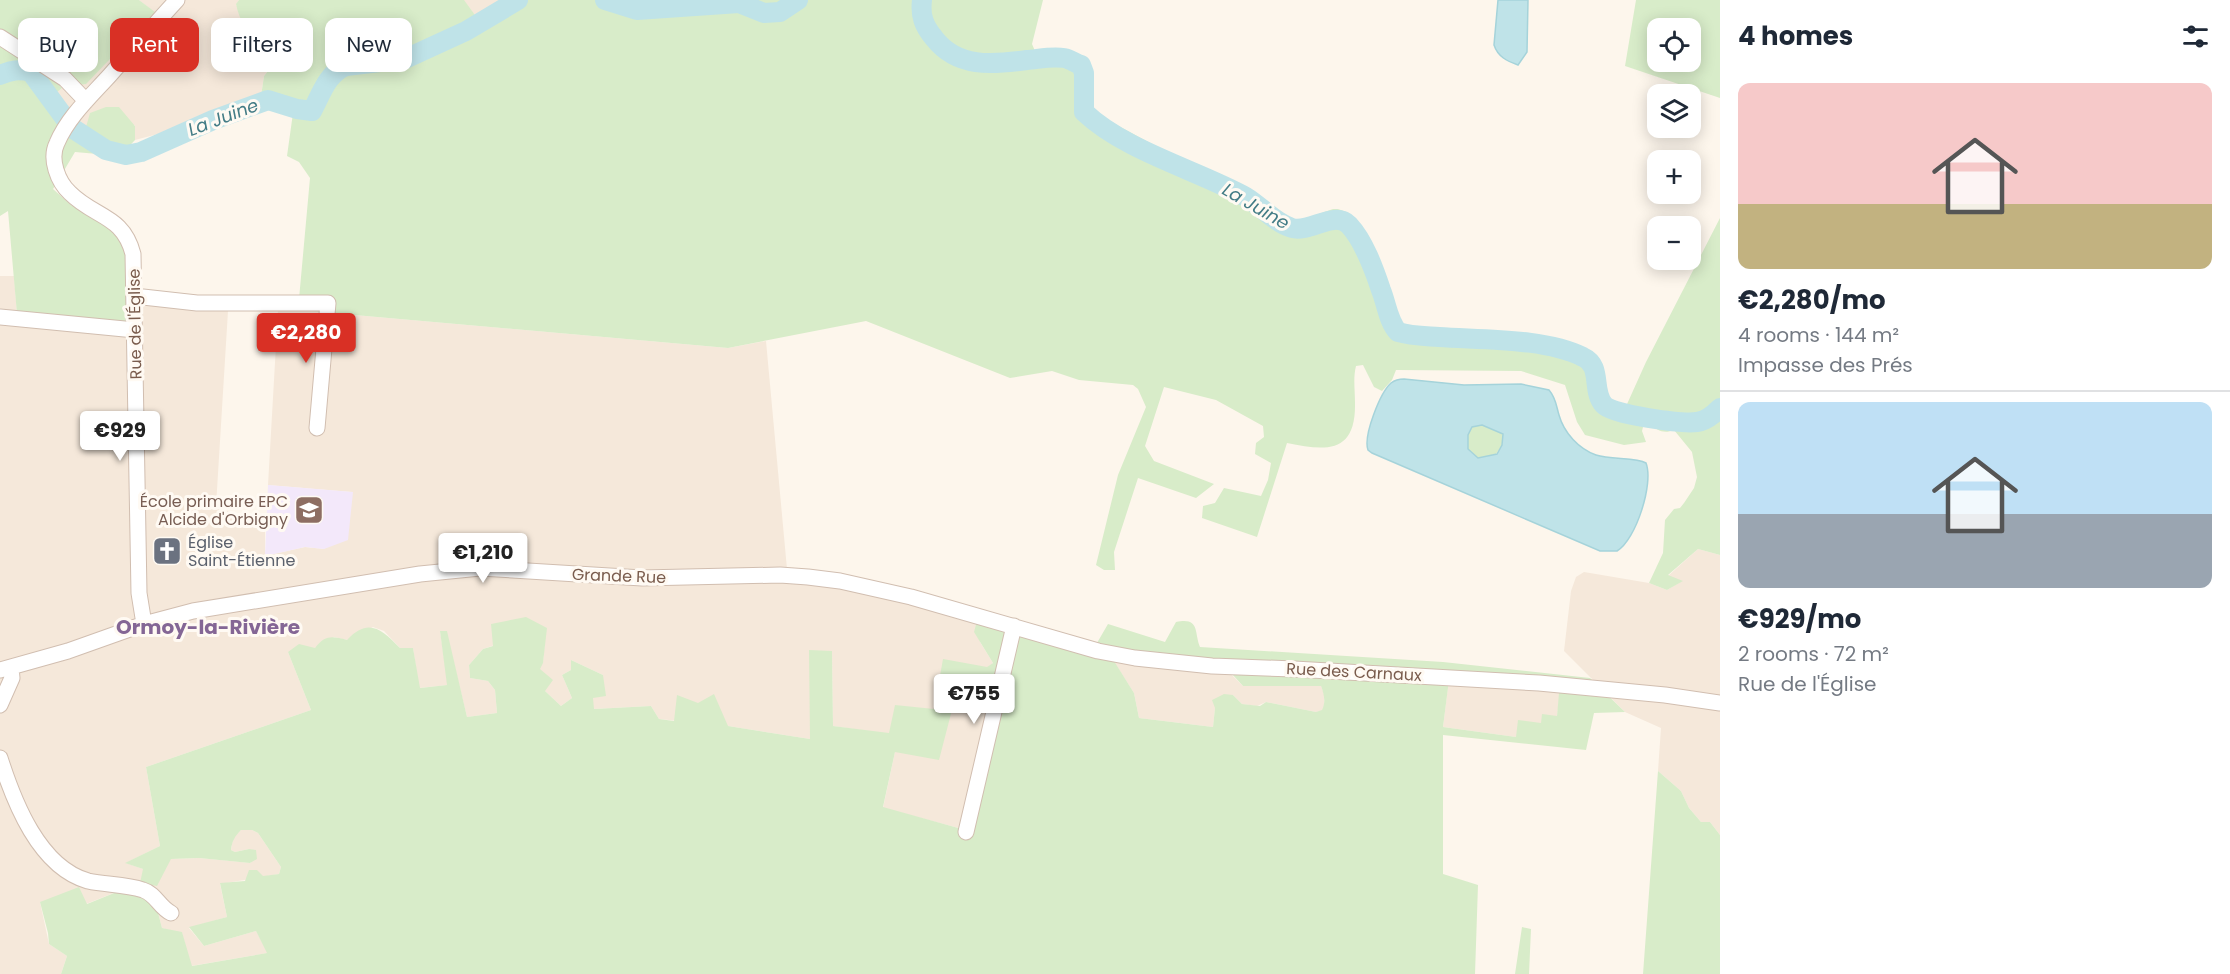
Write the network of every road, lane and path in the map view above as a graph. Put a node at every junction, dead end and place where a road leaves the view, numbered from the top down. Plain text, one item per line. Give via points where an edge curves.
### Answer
1 (177, 0) edge
2 (0, 37) edge
3 (86, 101) junction
4 (134, 296) junction
5 (0, 317) edge
6 (135, 330) junction
7 (317, 428) dead end
8 (992, 621) joint
9 (144, 624) junction
10 (1014, 626) junction
11 (6, 669) edge
12 (1720, 703) edge
13 (0, 705) edge
14 (0, 758) edge
15 (966, 832) dead end
16 (171, 913) dead end

1 - 3 street, Rue de l'Église
2 - 3 street via 65,79
3 - 4 street, Rue de l'Église via 56,144 54,157 62,184 70,194 115,222 130,241
4 - 6 street, Rue de l'Église
4 - 7 street via 197,303 328,303
5 - 6 street
6 - 9 street, Rue de l'Église via 140,593
8 - 9 street, Grande Rue via 840,581 780,574 642,578 480,568 193,611
8 - 10 street, Rue des Carnaux
9 - 11 street, Grande Rue
10 - 12 street, Rue des Carnaux via 1135,658 1212,666 1539,683
10 - 15 street
11 - 13 street via 12,678
14 - 16 street via 27,827 62,866 88,880 144,890

